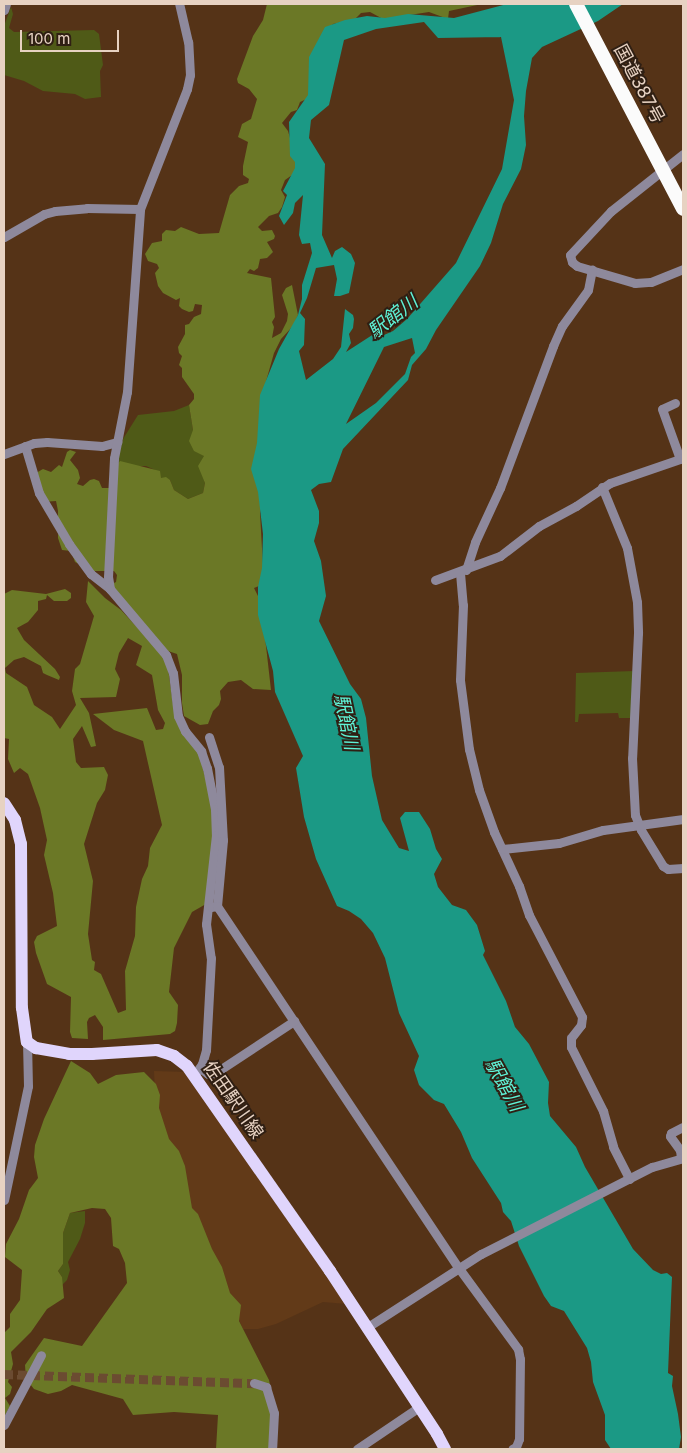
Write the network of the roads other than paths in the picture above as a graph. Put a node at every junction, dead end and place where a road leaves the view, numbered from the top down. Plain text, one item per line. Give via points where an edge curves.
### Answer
1 (6, 4) edge
2 (179, 4) edge
3 (576, 4) edge
4 (4, 10) edge
5 (683, 154) edge
6 (662, 168) junction
7 (140, 209) junction
8 (683, 209) edge
9 (4, 237) edge
10 (592, 269) junction
11 (683, 269) edge
12 (675, 403) dead end
13 (117, 442) junction
14 (25, 446) junction
15 (4, 454) edge
16 (682, 459) edge
17 (602, 487) junction
18 (463, 572) junction
19 (435, 580) dead end
20 (110, 589) junction
21 (209, 737) dead end
22 (4, 802) edge
23 (683, 819) edge
24 (638, 825) junction
25 (502, 849) junction
26 (683, 868) edge
27 (217, 906) junction
28 (208, 907) junction
29 (294, 1021) junction
30 (27, 1042) junction
31 (198, 1071) junction
32 (683, 1127) edge
33 (682, 1158) edge
34 (628, 1179) junction
35 (4, 1200) edge
36 (458, 1267) junction
37 (366, 1328) junction
38 (41, 1356) dead end
39 (254, 1382) tunnel mouth
40 (419, 1407) junction
41 (4, 1424) edge
42 (272, 1449) edge
43 (357, 1449) edge
44 (445, 1449) edge
45 (512, 1449) edge

1 - 4 street
2 - 7 street via 188,42 190,75
3 - 6 highway, 国道387号
5 - 6 street
6 - 8 highway, 国道387号
6 - 10 street via 611,211 570,255 574,264
7 - 9 street via 55,211
7 - 13 street via 127,392
10 - 11 street via 640,284
10 - 18 street via 588,290 562,326 553,346 500,488
12 - 16 street via 662,409
13 - 14 street via 102,446 47,442
13 - 20 street
14 - 15 street
14 - 20 street via 39,493 47,508 82,561 98,581
16 - 17 street
17 - 18 street via 539,526 506,552
17 - 24 street via 627,548 637,602 632,758
18 - 19 street
18 - 25 street via 459,669 464,718 479,790
20 - 28 street via 166,655 173,673 178,716 207,768 216,835
21 - 27 street via 218,767 223,827
22 - 30 main road via 15,820 21,844 22,1008
23 - 24 street
24 - 25 street via 603,830 559,843
24 - 26 street via 666,868
25 - 34 street via 528,915 582,1017 581,1025 571,1038 571,1047 603,1111 613,1147
27 - 28 street
27 - 29 street
28 - 31 street via 206,930 212,958 206,1050
29 - 31 street via 214,1073
29 - 36 street
30 - 31 main road, 佐田駅川線 via 36,1048 69,1054 143,1049 162,1051
30 - 35 street via 28,1086
31 - 37 main road, 佐田駅川線
32 - 33 street via 670,1136
33 - 34 street via 658,1164
34 - 36 street
36 - 37 street
36 - 45 street via 519,1354 520,1439
37 - 40 main road, 佐田駅川線
38 - 41 street
39 - 42 street via 266,1387 274,1413
40 - 43 street
40 - 44 main road, 佐田駅川線

